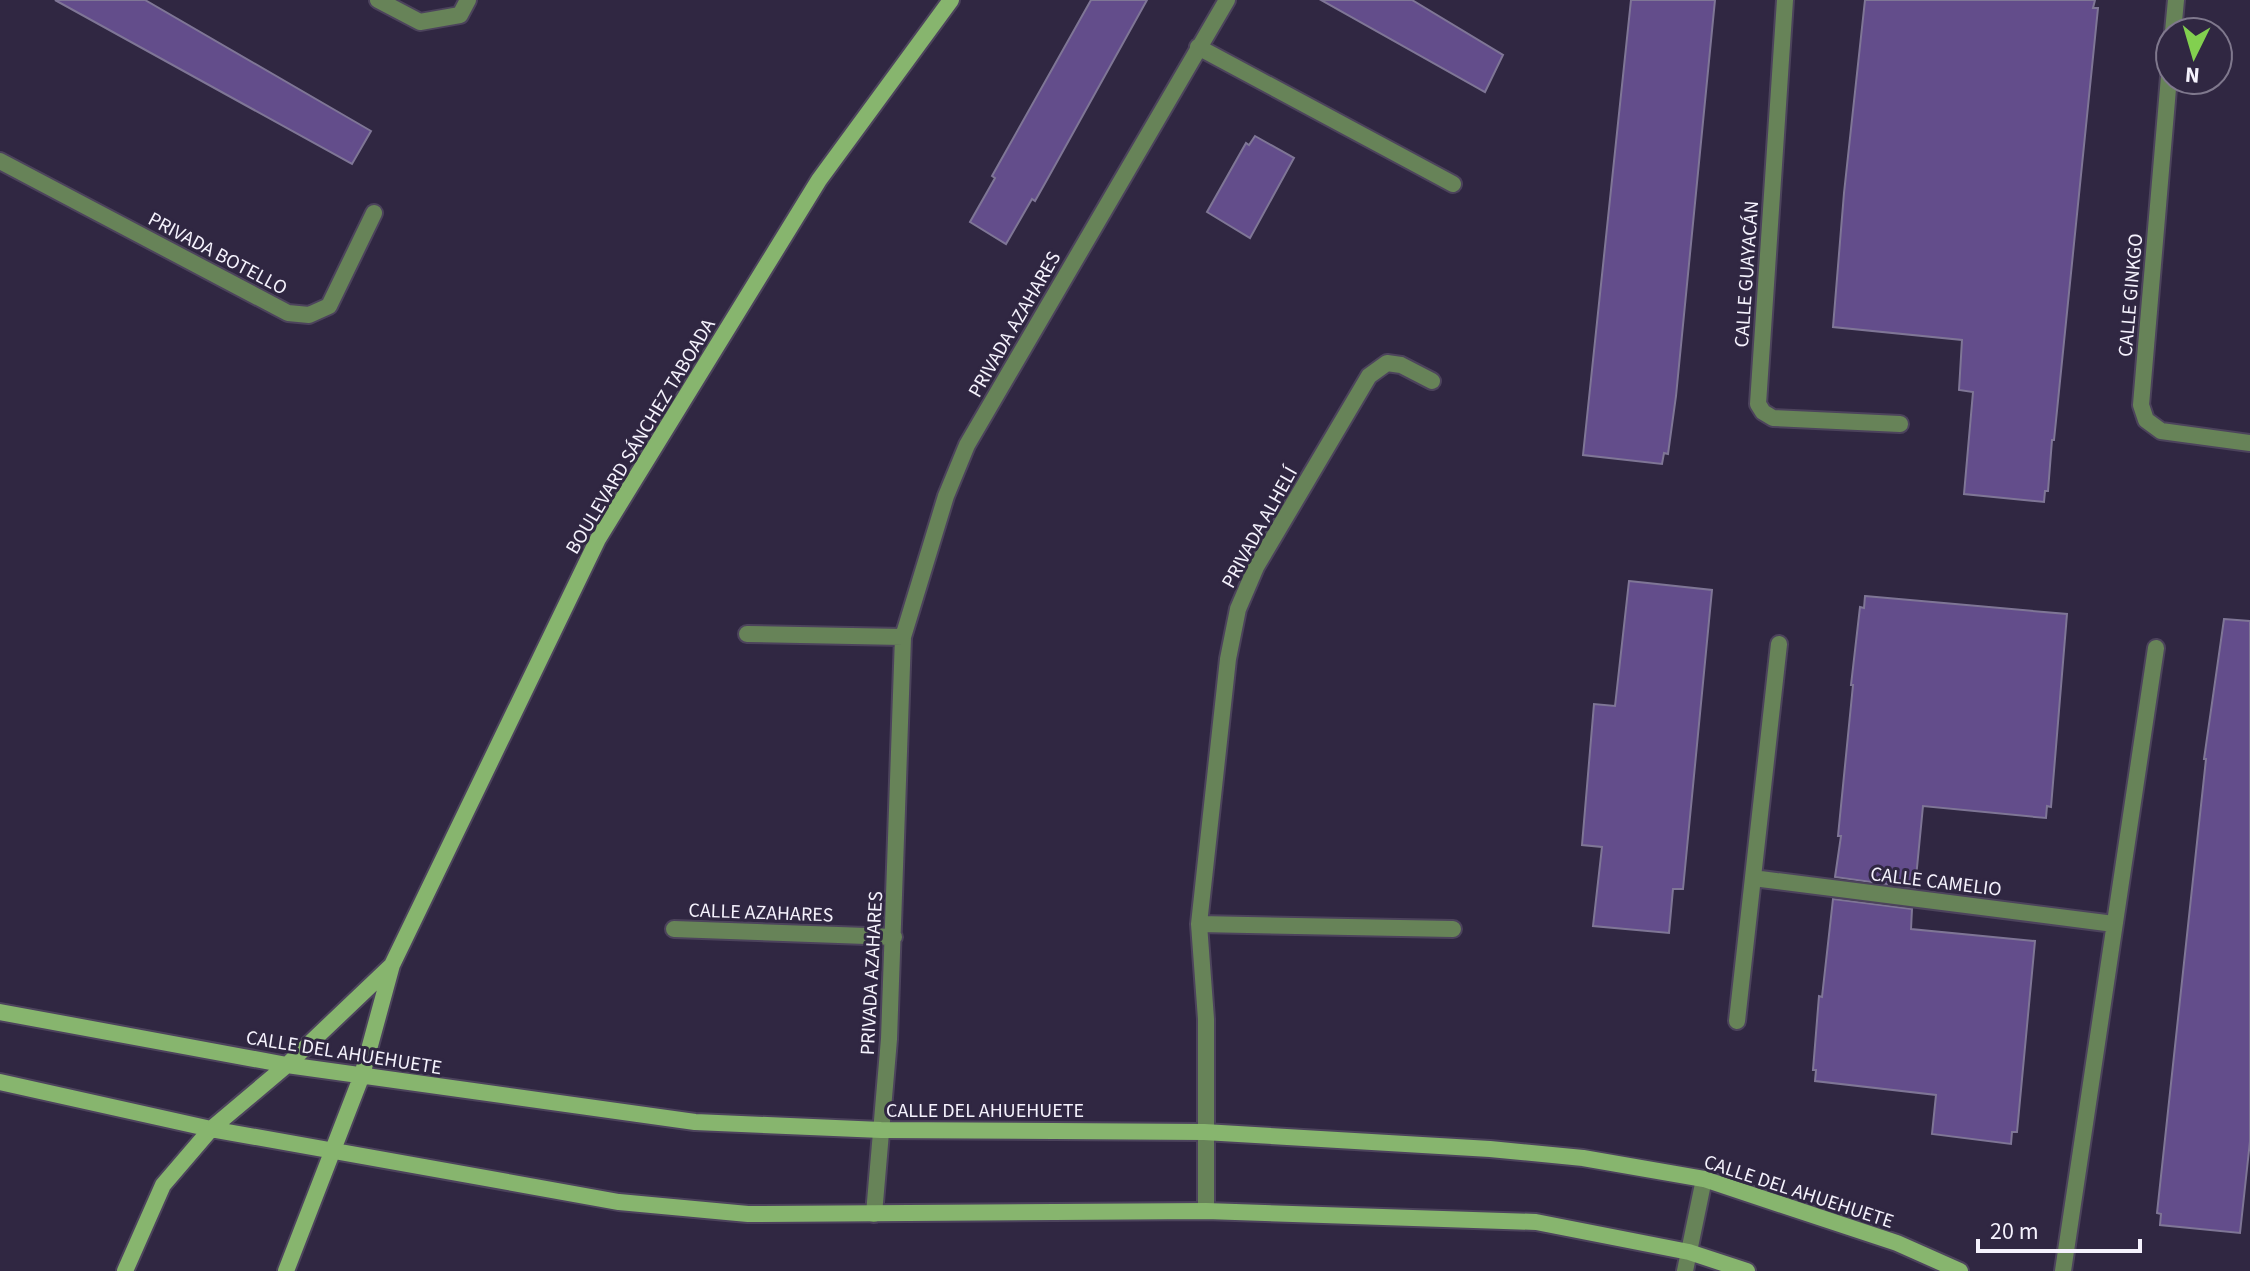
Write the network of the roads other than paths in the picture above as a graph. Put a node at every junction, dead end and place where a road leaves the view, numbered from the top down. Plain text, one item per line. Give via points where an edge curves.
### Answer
1 (378, 0) edge
2 (468, 0) edge
3 (951, 0) edge
4 (1227, 0) edge
5 (1785, 0) edge
6 (1198, 47) junction
7 (2167, 96) edge
8 (0, 161) edge
9 (1453, 184) dead end
10 (374, 213) dead end
11 (1432, 381) dead end
12 (1900, 424) dead end
13 (2250, 443) edge
14 (747, 634) dead end
15 (903, 637) junction
16 (1779, 644) dead end
17 (2156, 648) dead end
18 (1753, 878) junction
19 (1199, 924) junction
20 (2114, 924) junction
21 (674, 929) dead end
22 (1453, 929) dead end
23 (894, 937) junction
24 (392, 965) junction
25 (0, 1012) edge
26 (1737, 1021) dead end
27 (287, 1065) junction
28 (362, 1075) junction
29 (0, 1082) edge
30 (211, 1129) junction
31 (881, 1130) junction
32 (1204, 1132) junction
33 (332, 1149) junction
34 (1704, 1179) junction
35 (1206, 1211) junction
36 (874, 1214) junction
37 (1689, 1252) junction
38 (125, 1271) edge
39 (286, 1271) edge
40 (1685, 1271) edge
41 (1747, 1271) edge
42 (1960, 1271) edge
43 (2063, 1271) edge

1 - 2 street via 420,22 460,15
3 - 24 street, BOULEVARD SÁNCHEZ TABOADA via 819,180 598,539
4 - 6 street, PRIVADA AZAHARES
5 - 12 street, CALLE GUAYACÁN via 1758,404 1773,418
6 - 9 street
6 - 15 street, PRIVADA AZAHARES via 967,445
7 - 13 street, CALLE GINKGO via 2141,405 2146,420 2161,431
8 - 10 street, PRIVADA BOTELLO via 288,313 309,315 329,306
11 - 19 street, PRIVADA ALHELÍ via 1387,363 1369,376 1256,567 1238,609 1228,659
14 - 15 street
15 - 23 street, PRIVADA AZAHARES
16 - 18 street
17 - 20 street
18 - 20 street, CALLE CAMELIO
18 - 26 street
19 - 22 street
19 - 32 street, PRIVADA ALHELÍ via 1206,1019
20 - 43 street
21 - 23 street, CALLE AZAHARES
23 - 31 street, PRIVADA AZAHARES
24 - 27 street
24 - 28 street
25 - 27 street, CALLE DEL AHUEHUETE
27 - 28 street, CALLE DEL AHUEHUETE
27 - 30 street
28 - 31 street, CALLE DEL AHUEHUETE via 695,1122
28 - 33 street
29 - 30 street
30 - 33 street
30 - 38 street via 163,1185
31 - 32 street, CALLE DEL AHUEHUETE
31 - 36 street, PRIVADA AZAHARES
32 - 34 street, CALLE DEL AHUEHUETE via 1505,1150
32 - 35 street, PRIVADA ALHELÍ
33 - 36 street via 619,1202 748,1214
33 - 39 street
34 - 37 street
34 - 42 street, CALLE DEL AHUEHUETE via 1897,1243
35 - 36 street
35 - 37 street via 1536,1222
37 - 40 street
37 - 41 street

